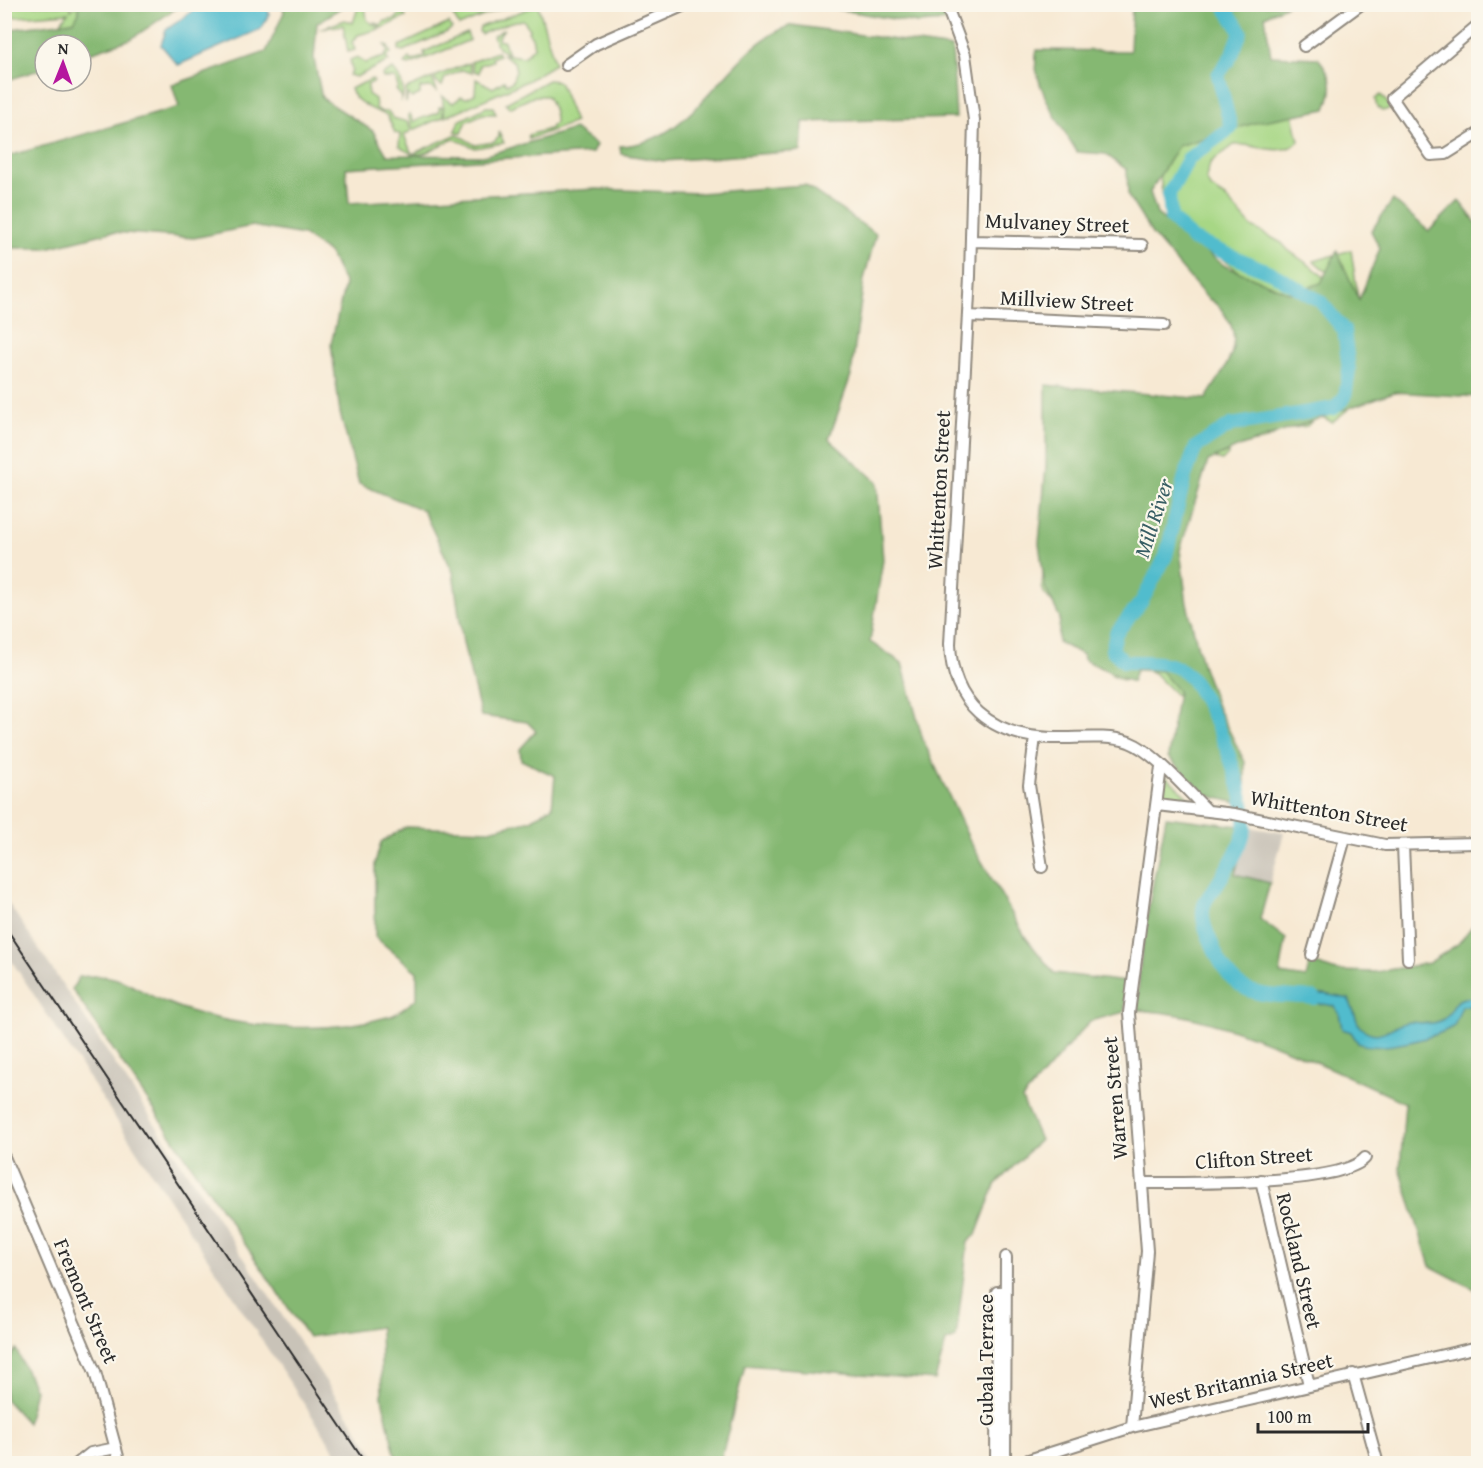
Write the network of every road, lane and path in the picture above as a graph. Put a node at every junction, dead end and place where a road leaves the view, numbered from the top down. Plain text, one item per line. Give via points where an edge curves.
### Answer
1 (687, 4) edge
2 (946, 4) edge
3 (1361, 4) edge
4 (1479, 25) edge
5 (1304, 46) dead end
6 (566, 65) dead end
7 (1479, 134) edge
8 (972, 241) junction
9 (1142, 245) dead end
10 (968, 316) junction
11 (1164, 325) dead end
12 (1035, 737) junction
13 (1161, 767) junction
14 (1157, 806) junction
15 (1208, 811) junction
16 (1345, 838) junction
17 (1479, 843) edge
18 (1403, 846) junction
19 (1042, 867) dead end
20 (1312, 955) dead end
21 (1408, 959) dead end
22 (4, 1157) edge
23 (1365, 1158) dead end
24 (1261, 1180) junction
25 (1142, 1183) junction
26 (1006, 1257) dead end
27 (1005, 1293) junction
28 (1479, 1347) edge
29 (1353, 1374) junction
30 (1309, 1385) junction
31 (1132, 1427) junction
32 (116, 1448) junction
33 (77, 1464) edge
34 (120, 1464) edge
35 (996, 1464) edge
36 (1005, 1464) edge
37 (1016, 1464) edge
38 (1378, 1464) edge

1 - 6 street via 596,44
2 - 8 street, Whittenton Street via 961,43 972,92
3 - 5 street
4 - 7 street via 1392,98 1427,152 1443,156
8 - 9 street, Mulvaney Street
8 - 10 street, Whittenton Street
10 - 11 street, Millview Street
10 - 12 street, Whittenton Street via 951,665 959,690 976,711 1009,730
12 - 13 street, Whittenton Street via 1124,741 1140,748
12 - 19 street via 1029,785
13 - 14 street, Warren Street
13 - 15 street, Whittenton Street
14 - 15 street, Whittenton Street
14 - 25 street, Warren Street via 1129,1013
15 - 16 street, Whittenton Street
16 - 18 street, Whittenton Street
16 - 20 street
17 - 18 street, Whittenton Street
18 - 21 street
22 - 32 street, Fremont Street via 95,1372
23 - 24 street, Clifton Street via 1354,1167 1339,1171
24 - 25 street, Clifton Street
24 - 30 street, Rockland Street
25 - 31 street, Warren Street via 1147,1267
26 - 27 street, Gubala Terrace
27 - 35 street, Gubala Terrace via 997,1292
27 - 36 street, Gubala Terrace
28 - 29 street, West Britannia Street
29 - 30 street, West Britannia Street
29 - 38 street
30 - 31 street, West Britannia Street
31 - 37 street, West Britannia Street
32 - 33 street via 96,1451
32 - 34 street, Fremont Street

